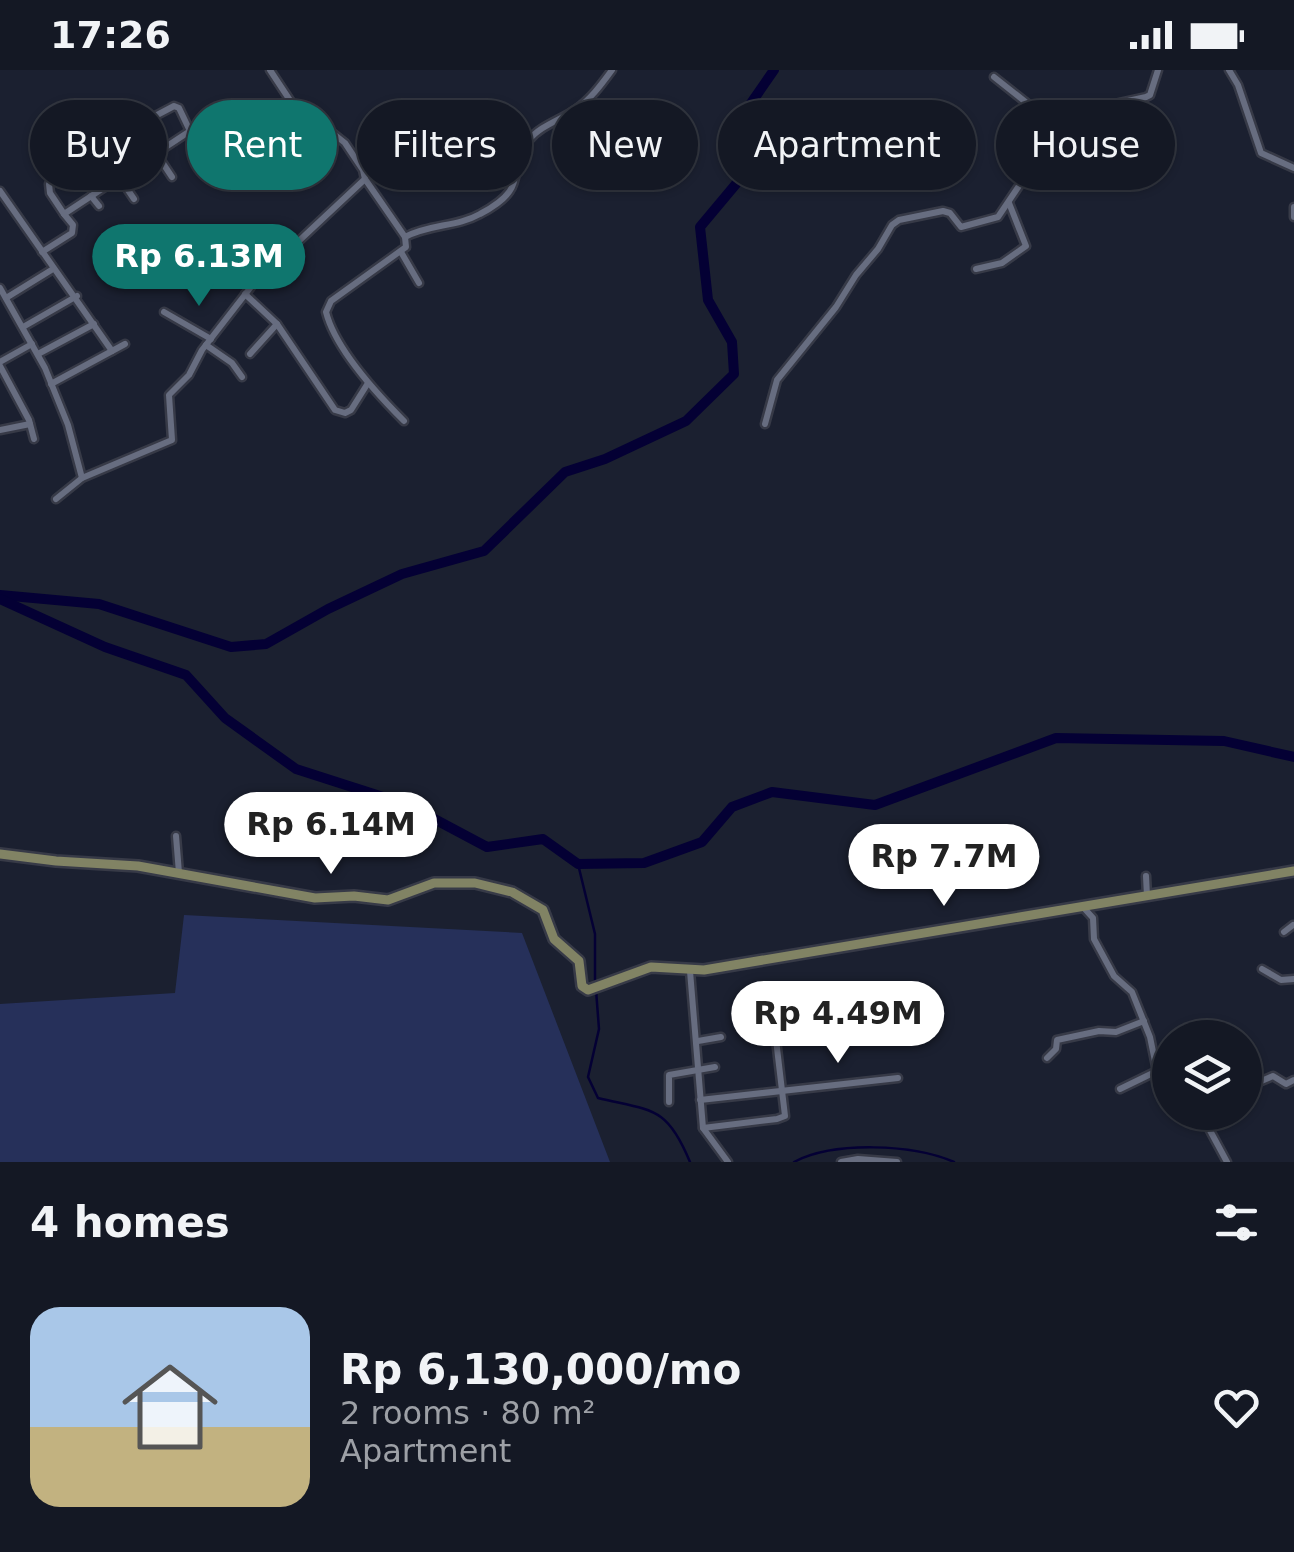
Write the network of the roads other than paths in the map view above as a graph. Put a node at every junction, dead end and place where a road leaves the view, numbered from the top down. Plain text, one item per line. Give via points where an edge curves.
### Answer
1 (270, 70) edge
2 (612, 70) edge
3 (1158, 70) edge
4 (1228, 70) edge
5 (994, 77) dead end
6 (1023, 100) edge
7 (1134, 100) edge
8 (167, 110) edge
9 (167, 147) edge
10 (357, 160) edge
11 (1294, 168) edge
12 (167, 170) edge
13 (172, 177) dead end
14 (357, 187) edge
15 (50, 190) edge
16 (100, 190) edge
17 (127, 190) edge
18 (372, 190) edge
19 (1016, 190) edge
20 (0, 191) edge
21 (91, 196) junction
22 (134, 199) dead end
23 (1009, 203) junction
24 (99, 206) dead end
25 (1294, 207) edge
26 (64, 214) junction
27 (1294, 216) edge
28 (405, 238) junction
29 (42, 252) junction
30 (401, 252) junction
31 (54, 270) junction
32 (976, 270) dead end
33 (418, 283) dead end
34 (0, 288) edge
35 (244, 294) junction
36 (76, 296) junction
37 (6, 298) junction
38 (164, 312) dead end
39 (94, 324) junction
40 (276, 324) junction
41 (23, 327) junction
42 (208, 342) junction
43 (32, 344) junction
44 (125, 344) dead end
45 (112, 350) junction
46 (38, 354) junction
47 (250, 354) dead end
48 (0, 364) edge
49 (242, 377) dead end
50 (368, 383) junction
51 (51, 384) junction
52 (404, 421) dead end
53 (30, 424) junction
54 (764, 424) dead end
55 (0, 430) edge
56 (34, 439) dead end
57 (82, 478) junction
58 (56, 499) dead end
59 (176, 836) dead end
60 (0, 854) edge
61 (1294, 872) edge
62 (179, 873) junction
63 (1146, 876) dead end
64 (1146, 896) junction
65 (1082, 906) junction
66 (1294, 925) edge
67 (1284, 932) dead end
68 (1262, 969) dead end
69 (690, 972) junction
70 (1294, 979) edge
71 (1144, 1020) junction
72 (775, 1030) dead end
73 (721, 1037) dead end
74 (698, 1041) junction
75 (1152, 1052) edge
76 (1047, 1058) dead end
77 (715, 1067) dead end
78 (699, 1072) junction
79 (1152, 1074) edge
80 (898, 1078) dead end
81 (1294, 1080) edge
82 (1262, 1081) edge
83 (1120, 1089) dead end
84 (783, 1090) junction
85 (700, 1100) junction
86 (669, 1102) dead end
87 (702, 1128) junction
88 (1207, 1130) edge
89 (728, 1162) edge
90 (841, 1162) edge
91 (897, 1162) edge
92 (1226, 1162) edge

1 - 10 street via 299,114 320,123
2 - 28 street via 587,101 532,136 508,195 471,218
3 - 7 street via 1150,94
4 - 11 street via 1261,152
5 - 6 street
8 - 9 street via 179,108 190,129
12 - 13 street
14 - 35 street
15 - 26 street
16 - 21 street
17 - 22 street
18 - 28 street
19 - 23 street
20 - 29 street
21 - 24 street
21 - 26 street
23 - 32 street via 1026,246 1009,260
23 - 54 street via 998,217 967,226 947,212 892,224 777,380
25 - 27 street
26 - 29 street via 72,233
28 - 30 street
29 - 31 street
30 - 33 street
30 - 50 street via 327,307 331,326
31 - 36 street
31 - 37 street
34 - 37 street
35 - 40 street
35 - 42 street
36 - 39 street
36 - 41 street
37 - 41 street
38 - 42 street
39 - 45 street
39 - 46 street
40 - 47 street
40 - 50 street via 335,410 351,410
41 - 43 street
42 - 49 street
42 - 57 street via 167,399 172,440
43 - 46 street
43 - 48 street
44 - 45 street
45 - 51 street
46 - 51 street
48 - 53 street
50 - 52 street
51 - 57 street
53 - 55 street
53 - 56 street
57 - 58 street
59 - 62 street
60 - 62 street
61 - 64 street
62 - 69 street via 315,898 388,900 434,883 475,883 506,890 546,914 554,939 579,961 588,990 651,966
63 - 64 street
64 - 65 street
65 - 69 street
65 - 71 street via 1093,918 1094,938 1114,976 1130,987
66 - 67 street
68 - 70 street
69 - 74 street
71 - 75 street
71 - 76 street via 1116,1032 1058,1039
72 - 84 street
73 - 74 street
74 - 78 street
77 - 78 street
78 - 85 street
78 - 86 street via 669,1075
79 - 83 street
80 - 84 street
81 - 82 street
84 - 85 street
84 - 87 street via 784,1118
85 - 87 street
87 - 89 street
88 - 92 street
90 - 91 street

